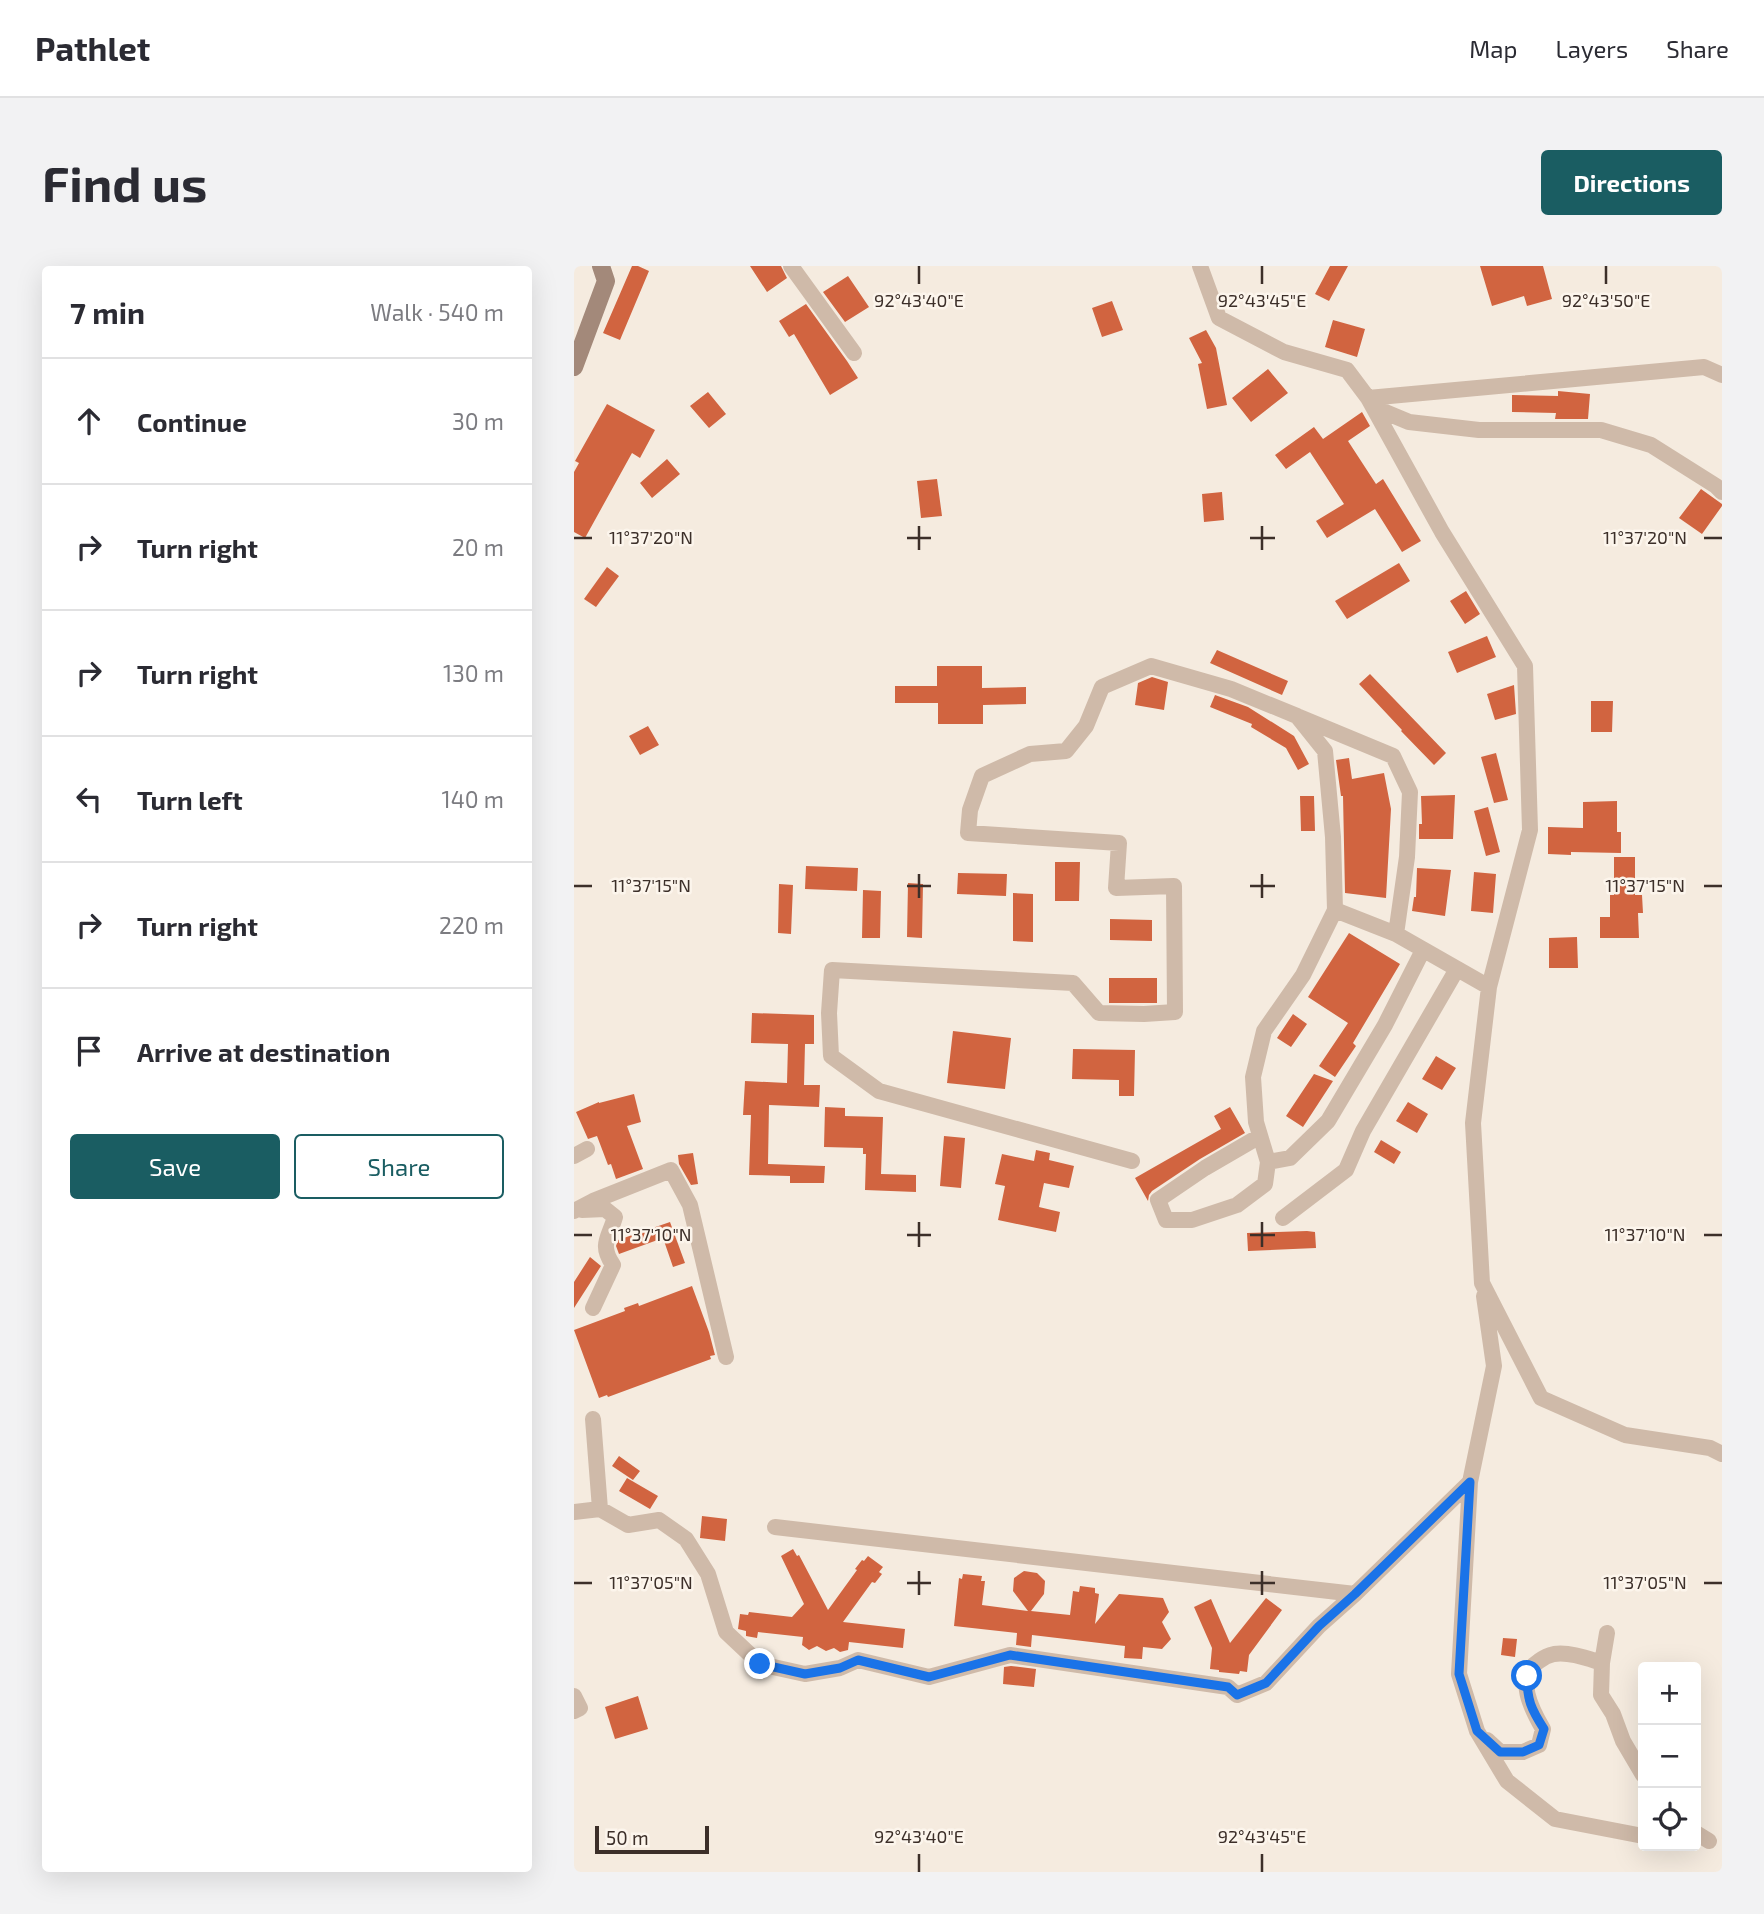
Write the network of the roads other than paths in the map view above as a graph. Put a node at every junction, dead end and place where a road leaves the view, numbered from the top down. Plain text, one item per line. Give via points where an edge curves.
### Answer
1 (601, 266) edge
2 (791, 266) edge
3 (1200, 266) edge
4 (854, 352) dead end
5 (574, 367) edge
6 (1722, 374) edge
7 (1371, 402) junction
8 (1722, 492) edge
9 (1297, 716) junction
10 (1335, 910) junction
11 (1396, 934) junction
12 (1423, 950) junction
13 (1457, 969) junction
14 (1489, 987) junction
15 (1260, 1136) junction
16 (1132, 1161) dead end
17 (1268, 1163) junction
18 (575, 1211) edge
19 (1283, 1218) dead end
20 (1482, 1283) junction
21 (593, 1308) dead end
22 (726, 1357) dead end
23 (593, 1419) dead end
24 (1722, 1454) edge
25 (1470, 1482) junction
26 (600, 1509) junction
27 (574, 1512) edge
28 (775, 1527) dead end
29 (1355, 1594) junction
30 (1607, 1633) dead end
31 (1602, 1663) junction
32 (574, 1696) edge
33 (574, 1711) edge
34 (1477, 1731) junction
35 (1638, 1767) edge
36 (1638, 1835) edge

1 - 5 street via 606,281
2 - 4 street
3 - 7 street via 1219,318 1284,352 1347,370
6 - 7 street via 1704,367
7 - 8 street via 1409,422 1479,430 1601,430 1651,445
7 - 14 street via 1441,532 1525,666 1530,830
9 - 10 street via 1325,751
9 - 11 street via 1393,756 1410,792
9 - 16 street via 1231,689 1151,666 1101,687 1086,726 1066,751 1030,754 982,776 970,810 968,833 1119,843 1116,888 1174,886 1175,1012 1098,1013 1073,983 832,970 831,1056 879,1091
10 - 11 street
10 - 15 street via 1303,975 1264,1031 1253,1077
11 - 12 street
12 - 13 street
12 - 17 street via 1328,1121 1290,1158
13 - 14 street
13 - 19 street via 1363,1131 1346,1170
14 - 20 street via 1474,1123
15 - 17 street
15 - 17 street via 1158,1200 1166,1220 1192,1220 1237,1205 1265,1184
18 - 21 street via 605,1209 615,1217 605,1240 613,1265
18 - 22 street via 671,1170 690,1205
20 - 24 street via 1541,1398 1625,1435 1710,1448
20 - 25 street via 1494,1366
23 - 26 street
25 - 29 street
25 - 34 street via 1459,1674
26 - 27 street
26 - 29 street via 628,1525 659,1520 686,1539 708,1574 726,1632 760,1664 805,1674 858,1660 929,1677 1010,1655 1228,1687 1237,1695 1266,1683
28 - 29 street
30 - 31 street
31 - 34 street via 1572,1654 1552,1654 1536,1663 1527,1676 1527,1696 1544,1729 1539,1745 1523,1752 1500,1752
31 - 35 street via 1601,1695
32 - 33 street via 580,1708
34 - 36 street via 1507,1781 1555,1819

